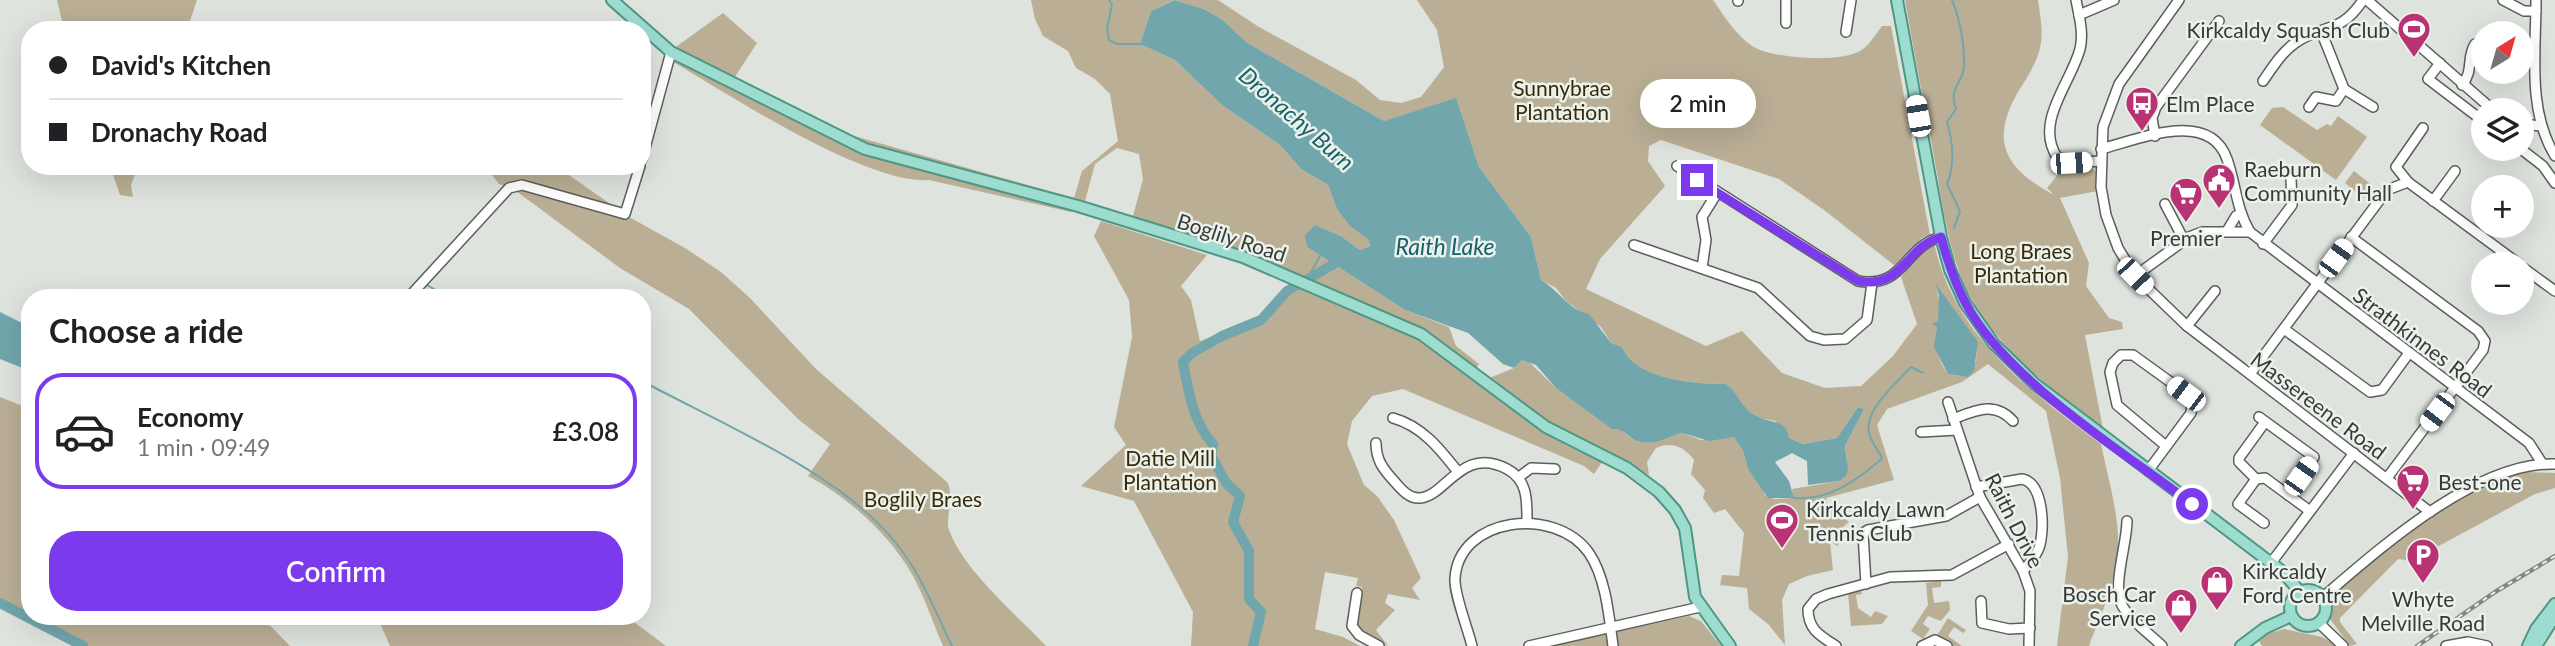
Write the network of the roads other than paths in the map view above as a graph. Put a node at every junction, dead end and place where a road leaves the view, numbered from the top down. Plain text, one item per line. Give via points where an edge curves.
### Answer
1 (612, 0) edge
2 (1786, 0) edge
3 (1851, 0) edge
4 (1897, 0) edge
5 (2076, 0) edge
6 (2114, 0) edge
7 (2179, 0) edge
8 (2365, 0) edge
9 (2503, 0) edge
10 (2536, 0) edge
11 (2536, 11) junction
12 (2079, 15) junction
13 (636, 21) edge
14 (2219, 21) dead end
15 (1786, 23) dead end
16 (2321, 32) junction
17 (1846, 33) dead end
18 (651, 34) edge
19 (671, 52) junction
20 (2440, 63) junction
21 (2471, 73) edge
22 (2263, 81) dead end
23 (2462, 85) junction
24 (2344, 89) junction
25 (2478, 98) edge
26 (2309, 107) dead end
27 (2373, 107) dead end
28 (2471, 112) edge
29 (2534, 125) edge
30 (651, 126) edge
31 (2541, 126) junction
32 (2423, 128) dead end
33 (2155, 136) junction
34 (2101, 149) junction
35 (2555, 156) edge
36 (2534, 159) edge
37 (2100, 162) junction
38 (1677, 166) dead end
39 (2455, 171) dead end
40 (637, 175) edge
41 (2291, 179) dead end
42 (2408, 182) junction
43 (2555, 183) edge
44 (1717, 193) junction
45 (2433, 201) junction
46 (2165, 204) dead end
47 (2241, 214) junction
48 (2227, 231) junction
49 (2250, 232) junction
50 (1941, 237) junction
51 (2351, 237) junction
52 (2184, 240) junction
53 (2263, 244) junction
54 (1634, 245) dead end
55 (2502, 252) edge
56 (1702, 268) junction
57 (2534, 275) edge
58 (2135, 276) junction
59 (1872, 283) junction
60 (2317, 284) junction
61 (416, 289) edge
62 (2215, 290) dead end
63 (2555, 291) edge
64 (2187, 326) junction
65 (2284, 328) junction
66 (2409, 353) junction
67 (2250, 374) junction
68 (2455, 389) junction
69 (1948, 402) dead end
70 (1393, 418) dead end
71 (1953, 419) junction
72 (2013, 421) dead end
73 (1957, 430) junction
74 (1921, 432) dead end
75 (1376, 443) dead end
76 (2166, 446) junction
77 (2354, 453) junction
78 (2542, 463) junction
79 (2555, 464) edge
80 (1555, 469) dead end
81 (2148, 471) junction
82 (1458, 472) junction
83 (1519, 477) junction
84 (2387, 478) junction
85 (2256, 479) junction
86 (1978, 492) junction
87 (2288, 495) junction
88 (2310, 511) junction
89 (2430, 512) junction
90 (2127, 521) dead end
91 (1527, 522) junction
92 (2264, 523) dead end
93 (2009, 544) junction
94 (2270, 563) junction
95 (2023, 571) junction
96 (1866, 584) junction
97 (2300, 592) junction
98 (1357, 593) dead end
99 (2323, 597) junction
100 (1981, 601) dead end
101 (2555, 604) edge
102 (1700, 607) junction
103 (2291, 616) junction
104 (2555, 616) edge
105 (2319, 623) junction
106 (1611, 628) junction
107 (2030, 628) junction
108 (1380, 646) edge
109 (1472, 646) edge
110 (1529, 646) edge
111 (1613, 646) edge
112 (1730, 646) edge
113 (1836, 646) edge
114 (1922, 646) edge
115 (1947, 646) edge
116 (2029, 646) edge
117 (2162, 646) edge
118 (2241, 646) edge
119 (2343, 646) edge
120 (2446, 646) edge
121 (2487, 646) edge
122 (2528, 646) edge
123 (2536, 646) edge

1 - 13 main road, Boglily Road
2 - 15 street
3 - 17 street
4 - 50 main road
5 - 12 street
6 - 12 street
7 - 34 street, Massereene Road via 2119,84 2105,118
8 - 16 street via 2352,17
8 - 20 street
9 - 11 street via 2524,11
10 - 11 street
11 - 31 street via 2536,100
12 - 37 street via 2080,48 2048,133 2057,157 2071,163
14 - 33 street via 2156,107 2152,118
16 - 22 street via 2291,47
16 - 24 street
18 - 19 main road, Boglily Road
19 - 30 street
19 - 102 main road, Boglily Road via 864,149 1078,206 1243,257 1421,334 1546,427 1648,482 1685,527 1692,587
20 - 23 street
20 - 28 street via 2428,79
21 - 23 street
23 - 25 street
24 - 26 street via 2336,101 2316,97
24 - 27 street
29 - 31 street
31 - 35 street
32 - 42 street via 2395,169
33 - 34 street, Strathkinnes Road
33 - 47 street, Strathkinnes Road via 2179,129 2195,131 2219,145 2227,157
34 - 37 street, Massereene Road
36 - 43 street
37 - 58 street, Massereene Road via 2106,215
38 - 44 street
39 - 45 street
40 - 61 street via 625,214 522,185 509,188
41 - 53 street via 2292,205
42 - 45 street
42 - 51 street via 2387,190
44 - 56 street via 1702,217 1706,240
44 - 59 street via 1843,273
45 - 55 street
46 - 52 street
47 - 48 street
47 - 49 street, Strathkinnes Road
48 - 49 street
48 - 52 street via 2202,232
49 - 53 street, Strathkinnes Road
50 - 59 street via 1926,241 1898,270
50 - 81 main road via 1965,303 1994,344 2035,384
51 - 60 street
51 - 68 street via 2483,337 2483,350
52 - 58 street
53 - 60 street, Strathkinnes Road
54 - 56 street
56 - 59 street via 1758,288 1810,336 1824,340 1845,338 1867,320
57 - 63 street
58 - 64 street, Massereene Road
60 - 65 street
60 - 66 street, Strathkinnes Road
62 - 64 street
64 - 67 street, Massereene Road
65 - 66 street via 2370,392 2382,390
65 - 67 street
66 - 68 street, Strathkinnes Road
67 - 77 street, Massereene Road
68 - 78 street, Strathkinnes Road via 2529,443
68 - 84 street
69 - 71 street, Raith Drive
70 - 82 street via 1436,444
71 - 72 street via 1993,408
71 - 73 street, Raith Drive
73 - 74 street
73 - 86 street, Raith Drive
75 - 82 street via 1381,468 1405,494 1418,499 1429,496
76 - 76 street via 2192,413 2190,398 2133,355 2121,355 2110,372 2117,405
76 - 81 street
77 - 84 street, Massereene Road
77 - 88 street
78 - 79 street
78 - 89 street via 2501,475
80 - 83 street via 1531,468
81 - 94 main road
82 - 83 street via 1487,463
83 - 91 street via 1527,498
84 - 89 street, Massereene Road
85 - 87 street via 2265,478
85 - 87 street via 2242,468 2239,458 2262,419 2314,457
85 - 92 street via 2238,504
86 - 93 street, Raith Drive
86 - 95 street via 2022,479 2035,486 2043,531 2038,551
86 - 96 street via 1946,516 1863,533
87 - 88 street
88 - 94 street
89 - 99 street via 2395,535
90 - 117 street via 2120,598 2123,608
91 - 106 street via 1564,531 1588,552 1601,578
91 - 109 street via 1487,534 1459,561 1455,587
93 - 95 street, Raith Drive
93 - 96 street via 1952,575 1891,576
94 - 97 main road
95 - 107 street, Raith Drive via 2030,591
96 - 113 street via 1816,599 1808,608 1808,622 1815,633
97 - 99 main road via 2312,590
97 - 103 main road via 2291,600
98 - 108 street via 1352,626
99 - 105 main road via 2326,613
100 - 107 street via 1982,623
101 - 122 main road
102 - 106 street
102 - 112 main road, Boglily Road
103 - 105 main road via 2304,626
103 - 118 main road
104 - 123 main road
105 - 119 street
106 - 110 street
106 - 111 street
107 - 116 street, Raith Drive
114 - 115 street via 1935,640
120 - 121 street via 2468,642

